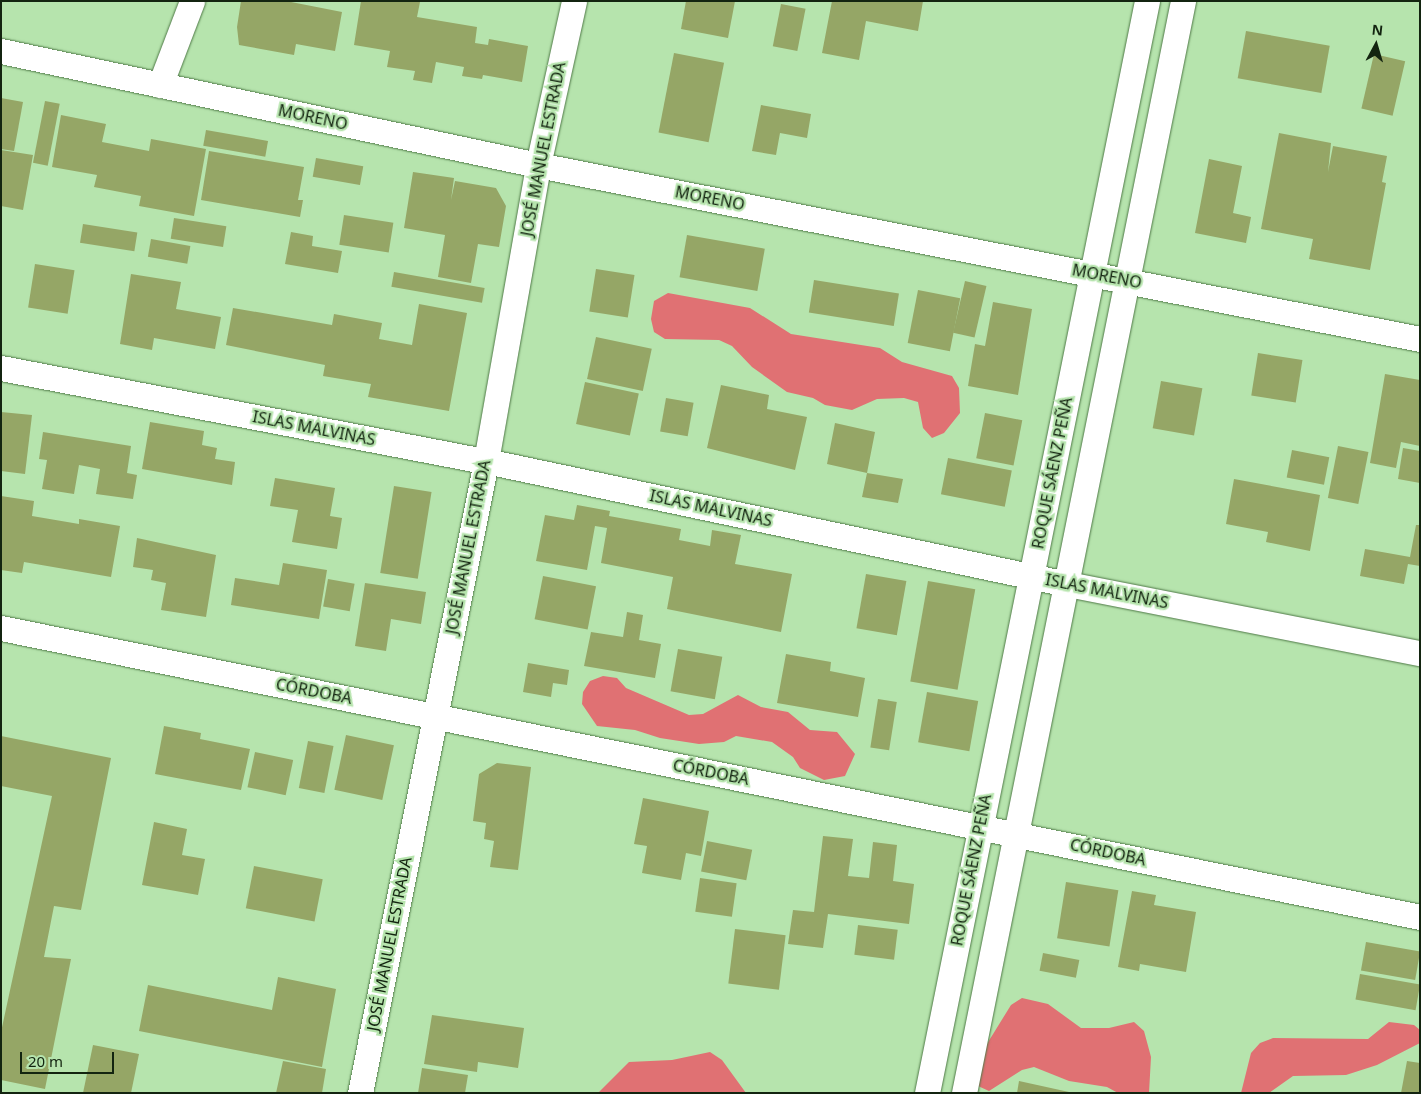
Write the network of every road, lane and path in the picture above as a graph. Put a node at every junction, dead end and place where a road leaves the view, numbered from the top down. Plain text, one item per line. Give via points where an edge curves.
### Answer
1 (192, 1) edge
2 (574, 1) edge
3 (1147, 1) edge
4 (1183, 1) edge
5 (1, 51) edge
6 (160, 85) junction
7 (538, 165) junction
8 (1092, 273) junction
9 (1127, 280) junction
10 (1420, 339) edge
11 (1, 368) edge
12 (486, 461) junction
13 (1031, 576) junction
14 (1067, 584) junction
15 (1, 628) edge
16 (1420, 653) edge
17 (434, 716) junction
18 (980, 827) junction
19 (1015, 833) junction
20 (1420, 917) edge
21 (360, 1093) edge
22 (926, 1093) edge
23 (964, 1093) edge

1 - 6 street
2 - 7 street, JOSÉ MANUEL ESTRADA
3 - 8 street, ROQUE SÁENZ PEÑA
4 - 9 street
5 - 6 street, MORENO
6 - 7 street, MORENO
7 - 8 street, MORENO
7 - 12 street, JOSÉ MANUEL ESTRADA
8 - 9 street, MORENO
8 - 13 street, ROQUE SÁENZ PEÑA
9 - 10 street, MORENO
9 - 14 street
11 - 12 street, ISLAS MALVINAS
12 - 13 street, ISLAS MALVINAS
12 - 17 street, JOSÉ MANUEL ESTRADA
13 - 14 street, ISLAS MALVINAS
13 - 18 street, ROQUE SÁENZ PEÑA
14 - 16 street, ISLAS MALVINAS
14 - 19 street
15 - 17 street, CÓRDOBA
17 - 18 street, CÓRDOBA
17 - 21 street, JOSÉ MANUEL ESTRADA
18 - 19 street, CÓRDOBA
18 - 22 street, ROQUE SÁENZ PEÑA
19 - 20 street, CÓRDOBA
19 - 23 street

